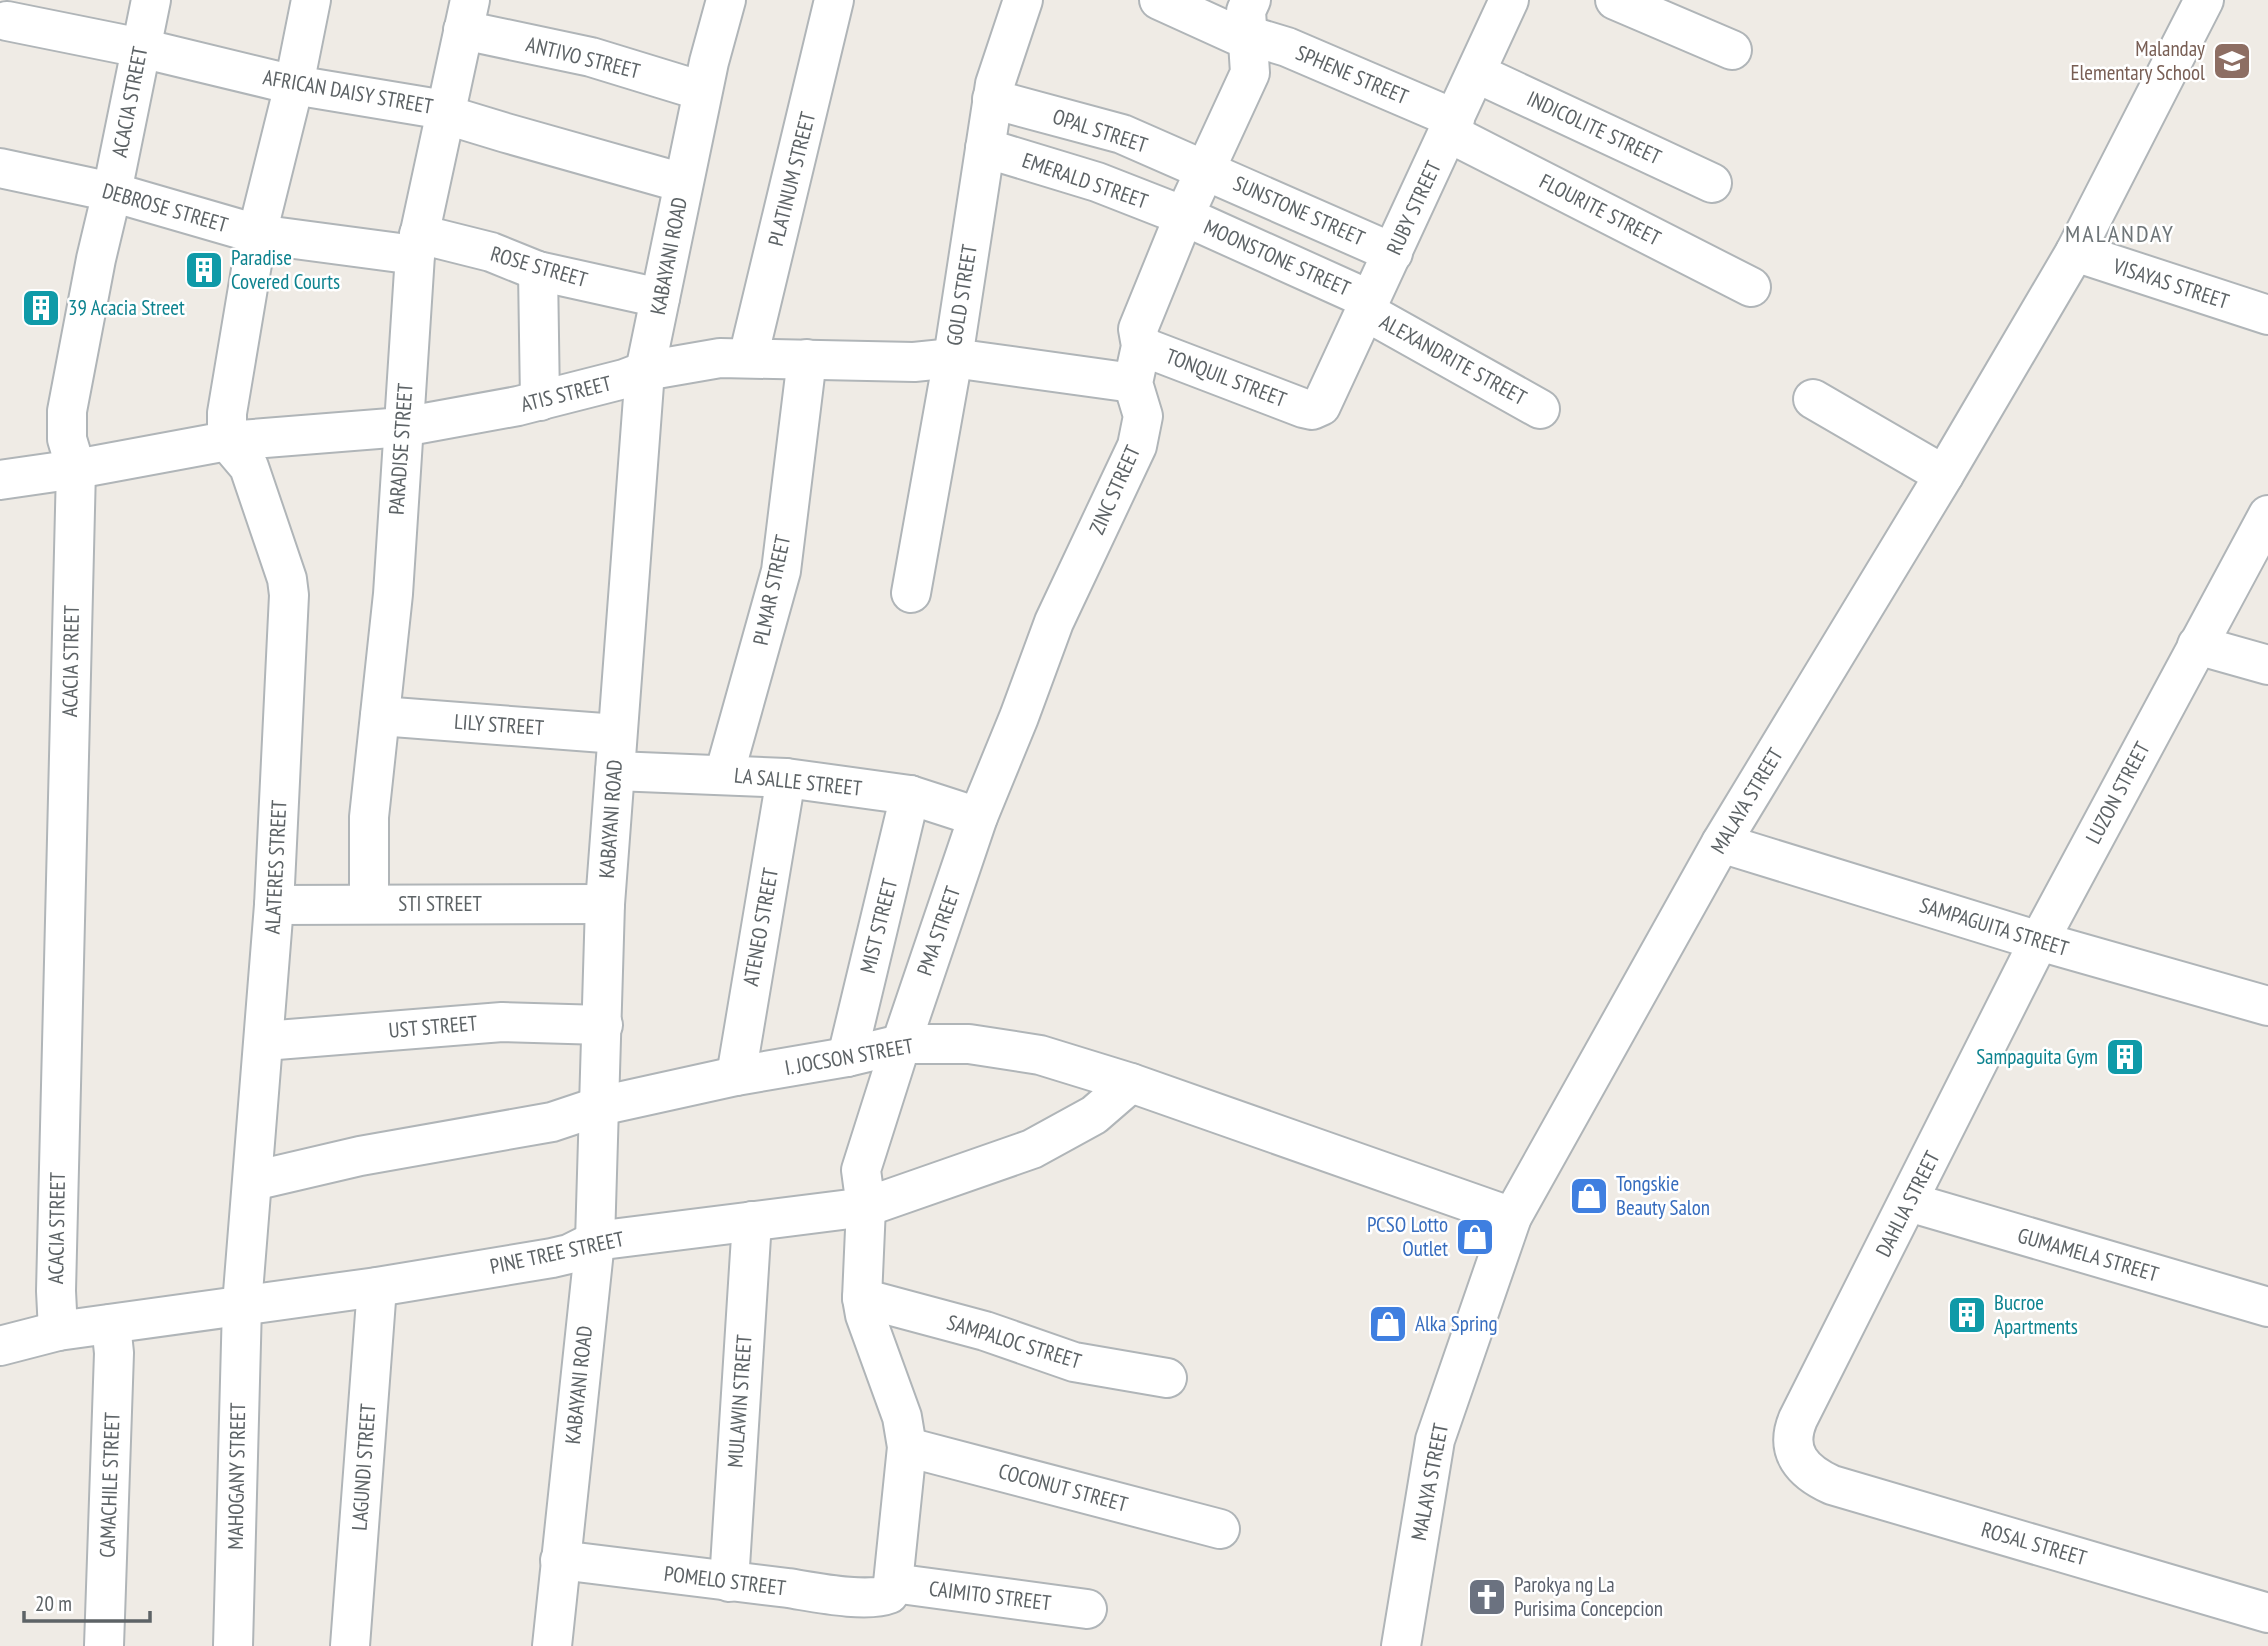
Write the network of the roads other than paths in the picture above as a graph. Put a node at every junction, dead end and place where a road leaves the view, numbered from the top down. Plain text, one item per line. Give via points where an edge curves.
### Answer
1 (152, 0) edge
2 (310, 0) edge
3 (726, 0) edge
4 (834, 0) edge
5 (1023, 0) edge
6 (1159, 0) edge
7 (1509, 0) edge
8 (1615, 0) edge
9 (2204, 0) edge
10 (467, 15) edge
11 (1249, 18) edge
12 (5, 23) edge
13 (141, 48) junction
14 (1732, 50) dead end
15 (1476, 73) junction
16 (293, 85) junction
17 (702, 92) junction
18 (992, 99) junction
19 (445, 110) junction
20 (1452, 126) junction
21 (985, 148) junction
22 (0, 168) edge
23 (1205, 169) junction
24 (683, 183) junction
25 (1712, 183) dead end
26 (112, 192) junction
27 (1184, 216) junction
28 (257, 234) junction
29 (417, 245) junction
30 (1393, 253) junction
31 (2075, 253) junction
32 (538, 271) junction
33 (1751, 287) dead end
34 (660, 298) junction
35 (1368, 306) junction
36 (2268, 315) edge
37 (1141, 346) junction
38 (748, 358) junction
39 (953, 358) junction
40 (807, 359) junction
41 (645, 371) junction
42 (1133, 383) junction
43 (1813, 400) dead end
44 (540, 401) junction
45 (1540, 409) dead end
46 (1312, 410) joint
47 (402, 428) junction
48 (228, 441) junction
49 (76, 469) junction
50 (1944, 475) junction
51 (0, 480) edge
52 (2268, 515) edge
53 (911, 593) dead end
54 (2197, 645) junction
55 (2268, 665) edge
56 (380, 716) junction
57 (616, 753) junction
58 (724, 775) junction
59 (786, 778) junction
60 (910, 795) junction
61 (978, 817) junction
62 (1721, 843) junction
63 (369, 904) junction
64 (605, 904) junction
65 (274, 905) junction
66 (2039, 941) junction
67 (2268, 1006) edge
68 (603, 1025) junction
69 (264, 1041) junction
70 (901, 1044) junction
71 (847, 1057) junction
72 (736, 1076) junction
73 (1130, 1083) junction
74 (600, 1106) junction
75 (253, 1181) junction
76 (1909, 1202) junction
77 (866, 1207) junction
78 (1512, 1217) junction
79 (752, 1221) junction
80 (595, 1241) junction
81 (377, 1287) junction
82 (862, 1298) junction
83 (242, 1305) junction
84 (2268, 1307) edge
85 (111, 1324) junction
86 (58, 1331) junction
87 (0, 1346) edge
88 (1167, 1377) dead end
89 (907, 1447) junction
90 (1803, 1468) joint
91 (1220, 1530) dead end
92 (560, 1560) junction
93 (729, 1582) junction
94 (891, 1589) junction
95 (1087, 1609) dead end
96 (2268, 1613) edge
97 (104, 1646) edge
98 (233, 1646) edge
99 (350, 1646) edge
100 (552, 1646) edge
101 (1401, 1646) edge

1 - 13 street, ACACIA STREET
2 - 16 street
3 - 17 street, KABAYANI ROAD
4 - 38 street, PLATINUM STREET
5 - 18 street, GOLD STREET
6 - 11 street, SPHENE STREET via 1236,36
7 - 15 street, RUBY STREET
8 - 14 street
9 - 31 street, MALAYA STREET
10 - 17 street, ANTIVO STREET
10 - 19 street, PARADISE STREET
11 - 20 street, SPHENE STREET via 1287,47
11 - 23 street, ZINC STREET via 1250,73
12 - 13 street, AFRICAN DAISY STREET
13 - 16 street, AFRICAN DAISY STREET
13 - 26 street, ACACIA STREET
15 - 20 street, RUBY STREET
15 - 25 street, INDICOLITE STREET
16 - 19 street, AFRICAN DAISY STREET
16 - 28 street
17 - 24 street, KABAYANI ROAD
18 - 21 street, GOLD STREET
18 - 23 street, OPAL STREET via 1122,134
19 - 24 street, AFRICAN DAISY STREET via 506,134
19 - 29 street, PARADISE STREET
20 - 30 street, RUBY STREET
20 - 33 street, FLOURITE STREET
21 - 27 street, EMERALD STREET via 1097,182
21 - 39 street, GOLD STREET
22 - 26 street, DEBROSE STREET
23 - 27 street, ZINC STREET
23 - 30 street, SUNSTONE STREET
24 - 34 street, KABAYANI ROAD
26 - 28 street, DEBROSE STREET
26 - 49 street, ACACIA STREET via 67,411 67,439
27 - 35 street, MOONSTONE STREET
27 - 37 street, ZINC STREET via 1142,317 1138,330
28 - 29 street, DEBROSE STREET
28 - 48 street via 227,413
29 - 32 street, ROSE STREET via 491,253
29 - 47 street, PARADISE STREET
30 - 35 street, RUBY STREET
31 - 36 street, VISAYAS STREET
31 - 50 street, MALAYA STREET
32 - 34 street, ROSE STREET
32 - 44 street
34 - 41 street, KABAYANI ROAD
35 - 45 street, ALEXANDRITE STREET
35 - 46 street, RUBY STREET via 1321,407
37 - 42 street, ZINC STREET
37 - 46 street, TONQUIL STREET
38 - 40 street, ATIS STREET
38 - 41 street, ATIS STREET via 720,358
39 - 40 street, ATIS STREET via 914,362
39 - 42 street, ATIS STREET
39 - 53 street, GOLD STREET
40 - 58 street, PLMAR STREET via 781,571
41 - 44 street, ATIS STREET
41 - 57 street, KABAYANI ROAD
42 - 61 street, ZINC STREET via 1143,416 1137,446 1054,622
43 - 50 street
44 - 47 street, ATIS STREET
47 - 48 street, ATIS STREET
47 - 56 street, PARADISE STREET via 393,594
48 - 49 street, ATIS STREET
48 - 65 street, ALATERES STREET via 249,467 289,595
49 - 51 street, ATIS STREET
49 - 86 street, ACACIA STREET
50 - 62 street, MALAYA STREET
52 - 54 street, LUZON STREET
54 - 55 street
54 - 66 street, LUZON STREET
56 - 57 street, LILY STREET
56 - 63 street, PARADISE STREET via 369,817
57 - 58 street, LA SALLE STREET
57 - 64 street, KABAYANI ROAD
58 - 59 street, LA SALLE STREET
59 - 60 street, LA SALLE STREET
59 - 72 street, ATENEO STREET
60 - 61 street, LA SALLE STREET
60 - 71 street, MIST STREET
61 - 70 street, PMA STREET
62 - 66 street, SAMPAGUITA STREET
62 - 78 street, MALAYA STREET
63 - 64 street, STI STREET
63 - 65 street, STI STREET
64 - 68 street, KABAYANI ROAD
65 - 69 street, ALATERES STREET
66 - 67 street, SAMPAGUITA STREET
66 - 76 street, DAHLIA STREET
68 - 69 street, UST STREET via 502,1022
68 - 74 street, KABAYANI ROAD
69 - 75 street, ALATERES STREET
70 - 71 street, I. JOCSON STREET
70 - 73 street, I. JOCSON STREET via 969,1044 1040,1055
70 - 77 street, PMA STREET via 861,1170
71 - 72 street, I. JOCSON STREET
72 - 74 street, I. JOCSON STREET
73 - 77 street, PINE TREE STREET via 1094,1115 1032,1149
73 - 78 street, I. JOCSON STREET
74 - 75 street, I. JOCSON STREET via 552,1122 360,1156
74 - 80 street, KABAYANI ROAD
75 - 83 street, ALATERES STREET
76 - 84 street, GUMAMELA STREET
76 - 90 street, DAHLIA STREET via 1794,1427 1794,1448
77 - 79 street, PINE TREE STREET
77 - 82 street, PMA STREET
78 - 101 street, MALAYA STREET via 1435,1440
79 - 80 street, PINE TREE STREET
79 - 93 street, MULAWIN STREET
80 - 81 street, PINE TREE STREET via 569,1254
80 - 92 street, KABAYANI ROAD
81 - 83 street, PINE TREE STREET
81 - 99 street, LAGUNDI STREET
82 - 88 street, SAMPALOC STREET via 985,1331 1074,1362
82 - 89 street, PMA STREET via 902,1417
83 - 85 street, PINE TREE STREET
83 - 98 street, MAHOGANY STREET
85 - 86 street, PINE TREE STREET
85 - 97 street, CAMACHILE STREET via 114,1353
86 - 87 street, PINE TREE STREET
89 - 91 street, COCONUT STREET
89 - 94 street, PMA STREET
90 - 96 street, ROSAL STREET via 1832,1485
92 - 93 street, POMELO STREET
92 - 100 street, KABAYANI ROAD
93 - 94 street, POMELO STREET via 879,1598
94 - 95 street, CAIMITO STREET

